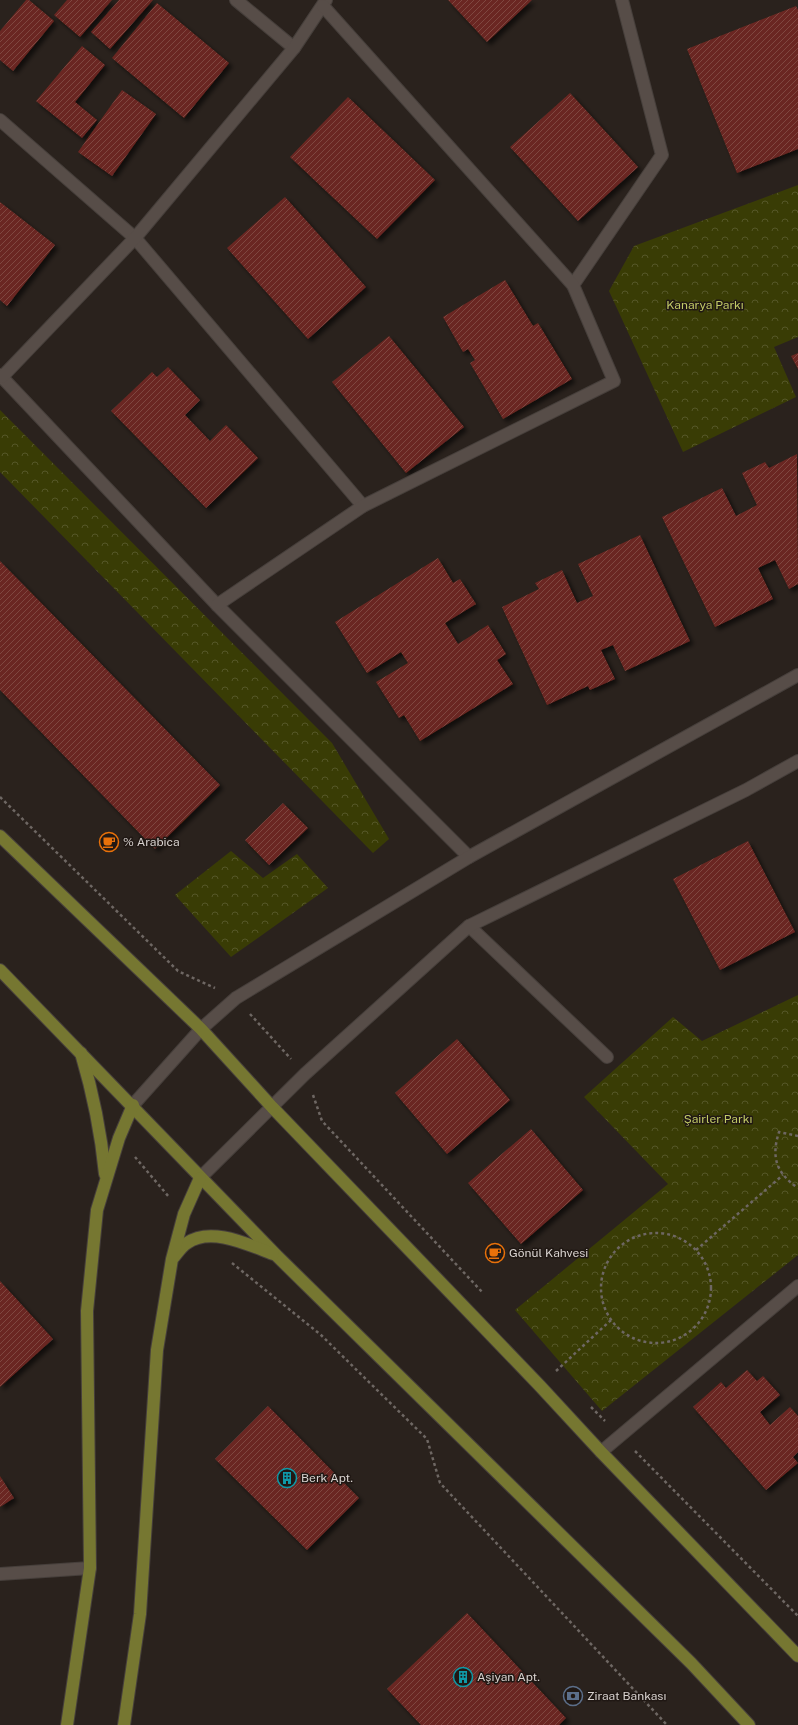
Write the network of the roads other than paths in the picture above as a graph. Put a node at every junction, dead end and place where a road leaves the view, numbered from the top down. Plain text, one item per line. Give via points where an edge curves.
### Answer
1 (236, 0) edge
2 (622, 0) edge
3 (324, 3) edge
4 (294, 48) junction
5 (0, 120) edge
6 (135, 238) junction
7 (574, 285) junction
8 (1, 376) edge
9 (363, 506) junction
10 (217, 605) junction
11 (798, 674) edge
12 (798, 761) edge
13 (0, 836) edge
14 (469, 857) junction
15 (469, 926) junction
16 (0, 970) edge
17 (201, 1029) junction
18 (81, 1052) junction
19 (607, 1057) dead end
20 (133, 1105) junction
21 (272, 1108) junction
22 (200, 1178) junction
23 (106, 1180) junction
24 (277, 1256) junction
25 (172, 1259) junction
26 (798, 1286) edge
27 (600, 1452) junction
28 (90, 1568) junction
29 (0, 1574) edge
30 (798, 1656) edge
31 (67, 1725) edge
32 (124, 1725) edge
33 (749, 1725) edge

1 - 4 street
2 - 7 street via 662,155
3 - 4 street
3 - 7 street
4 - 6 street
5 - 6 street
6 - 8 street
6 - 9 street
7 - 9 street via 614,381
8 - 10 street
9 - 10 street
10 - 14 street
11 - 14 street
12 - 15 street via 746,790
13 - 17 main road
14 - 17 street via 236,998
15 - 19 street
15 - 21 street via 305,1074
16 - 18 main road
17 - 20 street
17 - 21 main road
18 - 20 main road
18 - 23 main road via 97,1111
20 - 22 main road
20 - 23 main road
21 - 22 street
21 - 27 main road via 540,1386
22 - 24 main road
22 - 25 main road via 184,1214
23 - 28 main road via 97,1210 87,1311
24 - 25 main road via 220,1236 204,1236 187,1242
24 - 33 main road via 691,1663
25 - 32 main road via 157,1350 140,1614
26 - 27 street
27 - 30 main road
28 - 29 street
28 - 31 main road

